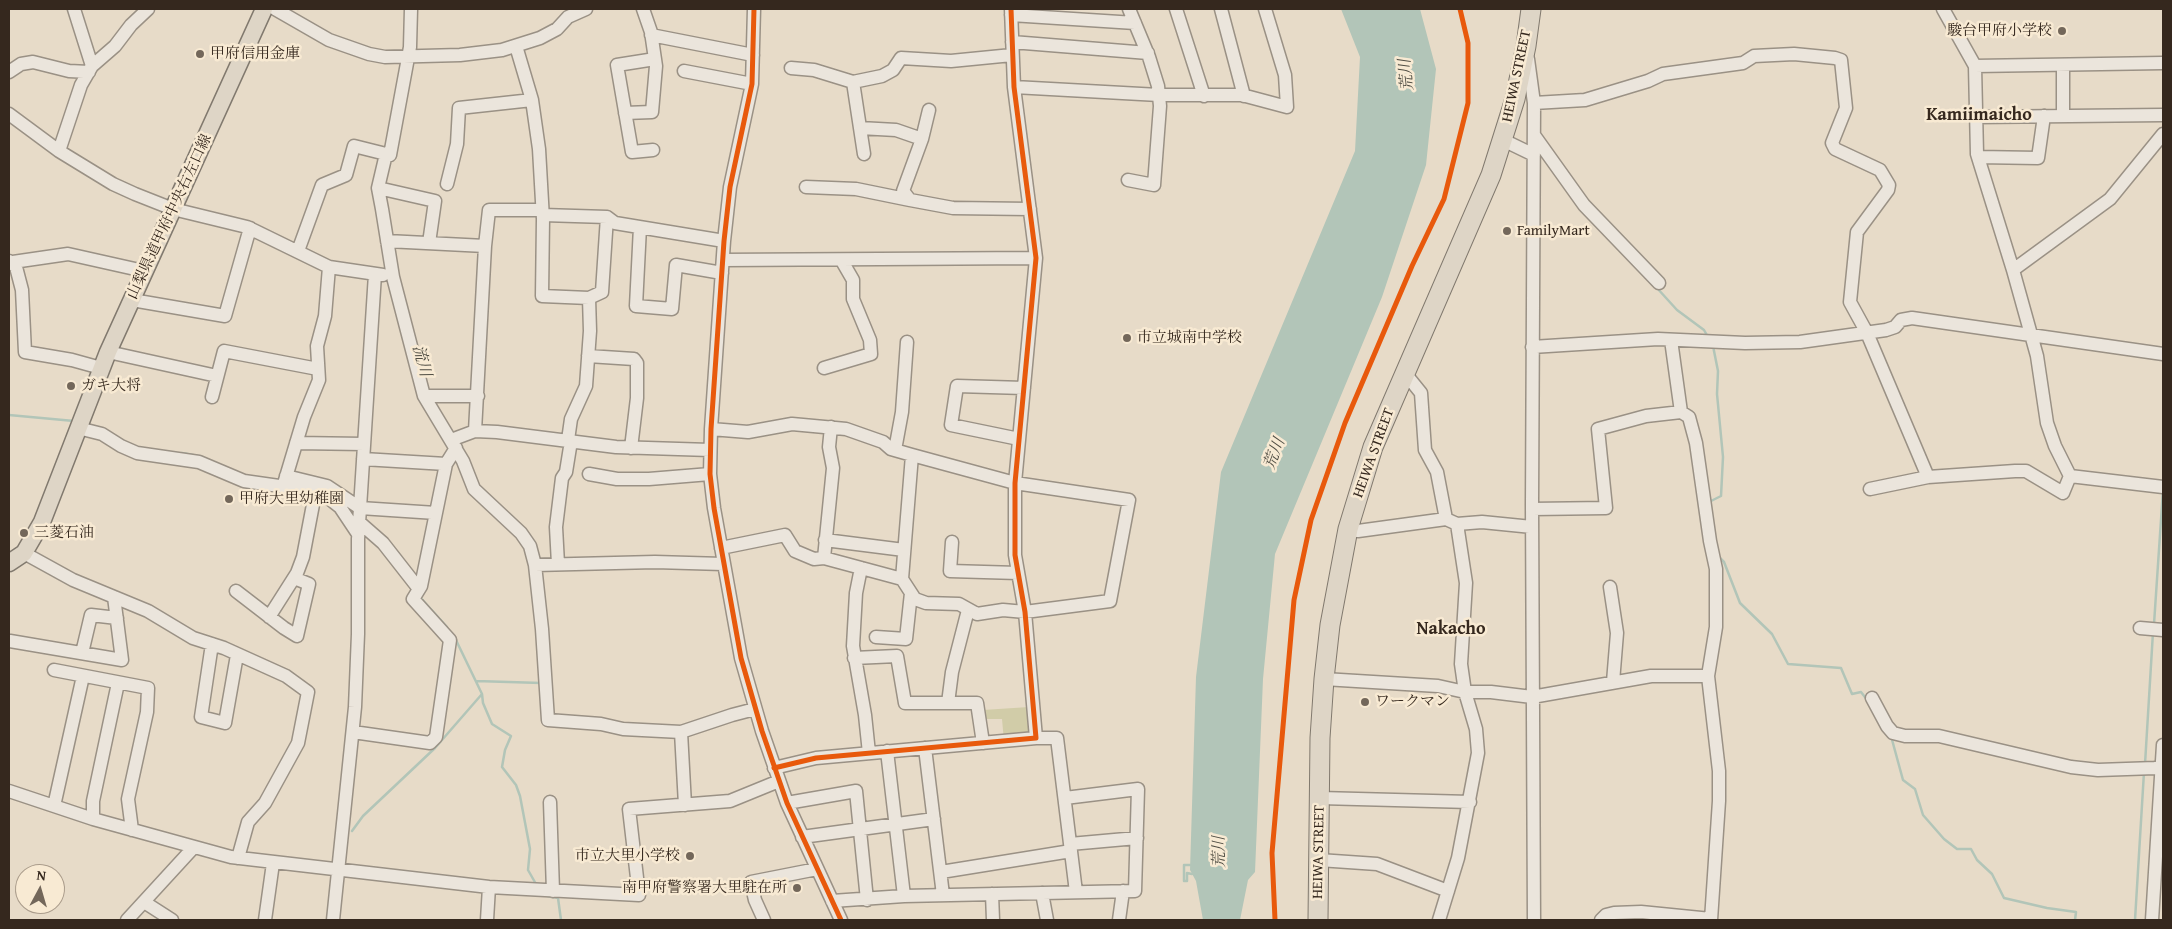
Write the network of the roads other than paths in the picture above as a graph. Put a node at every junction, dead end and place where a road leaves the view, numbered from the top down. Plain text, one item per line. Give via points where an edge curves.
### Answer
1 (74, 9) edge
2 (148, 9) edge
3 (264, 9) edge
4 (276, 9) edge
5 (412, 9) edge
6 (586, 9) edge
7 (643, 9) edge
8 (754, 9) edge
9 (1129, 9) edge
10 (1176, 9) edge
11 (1221, 9) edge
12 (1266, 9) edge
13 (1531, 9) edge
14 (1942, 9) edge
15 (1011, 12) edge
16 (1136, 23) junction
17 (651, 36) junction
18 (516, 46) junction
19 (1526, 46) junction
20 (1012, 48) junction
21 (1148, 53) junction
22 (753, 56) junction
23 (408, 57) junction
24 (655, 59) junction
25 (2063, 65) junction
26 (1975, 66) junction
27 (2163, 67) edge
28 (792, 68) dead end
29 (90, 69) junction
30 (684, 71) dead end
31 (9, 72) edge
32 (854, 82) junction
33 (752, 84) junction
34 (1014, 87) junction
35 (1159, 95) junction
36 (1204, 96) junction
37 (1244, 96) junction
38 (532, 100) junction
39 (1534, 103) junction
40 (929, 110) dead end
41 (625, 113) junction
42 (9, 114) edge
43 (2163, 114) edge
44 (2044, 116) junction
45 (2063, 116) junction
46 (1976, 117) junction
47 (860, 128) junction
48 (2163, 134) edge
49 (1534, 135) junction
50 (922, 139) junction
51 (1503, 140) junction
52 (653, 150) dead end
53 (59, 151) junction
54 (386, 154) junction
55 (864, 154) dead end
56 (1534, 155) junction
57 (1978, 157) junction
58 (1128, 180) dead end
59 (447, 184) dead end
60 (806, 187) dead end
61 (378, 188) junction
62 (910, 200) junction
63 (173, 209) junction
64 (1030, 209) junction
65 (542, 213) junction
66 (607, 217) junction
67 (640, 227) junction
68 (250, 228) junction
69 (387, 241) junction
70 (724, 241) junction
71 (429, 243) junction
72 (485, 246) junction
73 (298, 251) junction
74 (1036, 258) junction
75 (842, 261) junction
76 (11, 262) edge
77 (329, 267) junction
78 (722, 267) junction
79 (2013, 270) junction
80 (144, 271) junction
81 (375, 274) junction
82 (393, 277) junction
83 (1659, 283) dead end
84 (589, 298) junction
85 (132, 300) junction
86 (1867, 333) junction
87 (2029, 336) junction
88 (1671, 340) junction
89 (907, 342) dead end
90 (1532, 347) junction
91 (108, 352) junction
92 (2162, 354) edge
93 (588, 356) junction
94 (101, 368) junction
95 (824, 368) dead end
96 (318, 369) junction
97 (1404, 372) junction
98 (217, 376) junction
99 (1024, 388) junction
100 (424, 396) junction
101 (478, 396) junction
102 (212, 397) dead end
103 (1681, 412) junction
104 (79, 424) junction
105 (831, 427) junction
106 (711, 429) junction
107 (476, 431) junction
108 (1019, 439) junction
109 (570, 440) junction
110 (296, 443) junction
111 (364, 444) junction
112 (453, 444) junction
113 (632, 448) junction
114 (710, 450) junction
115 (895, 450) junction
116 (912, 455) junction
117 (363, 459) junction
118 (446, 464) junction
119 (589, 474) dead end
120 (710, 474) junction
121 (2070, 476) junction
122 (1928, 477) junction
123 (284, 481) junction
124 (1015, 483) junction
125 (2163, 487) edge
126 (1870, 489) dead end
127 (315, 494) junction
128 (360, 508) junction
129 (1532, 509) junction
130 (436, 513) junction
131 (1452, 522) junction
132 (1532, 527) junction
133 (358, 528) junction
134 (1348, 529) junction
135 (825, 540) junction
136 (952, 542) dead end
137 (721, 548) junction
138 (904, 550) junction
139 (24, 553) junction
140 (824, 558) junction
141 (9, 563) edge
142 (558, 564) junction
143 (723, 564) junction
144 (535, 565) junction
145 (861, 568) junction
146 (1018, 573) junction
147 (294, 578) junction
148 (902, 579) junction
149 (1610, 587) dead end
150 (236, 591) dead end
151 (417, 593) junction
152 (911, 593) junction
153 (114, 597) junction
154 (968, 610) junction
155 (1025, 612) junction
156 (269, 617) junction
157 (117, 618) junction
158 (2140, 628) dead end
159 (2163, 630) edge
160 (876, 637) dead end
161 (10, 641) dead end
162 (212, 644) junction
163 (82, 653) junction
164 (237, 655) junction
165 (854, 658) junction
166 (54, 670) dead end
167 (83, 676) junction
168 (1708, 676) junction
169 (1324, 679) junction
170 (118, 682) junction
171 (1613, 682) junction
172 (1465, 692) junction
173 (1532, 697) junction
174 (1872, 698) dead end
175 (948, 703) junction
176 (755, 709) junction
177 (353, 732) junction
178 (681, 732) junction
179 (1036, 738) junction
180 (983, 743) junction
181 (2163, 745) edge
182 (925, 748) junction
183 (887, 752) junction
184 (869, 753) junction
185 (2160, 767) edge
186 (774, 768) junction
187 (779, 781) junction
188 (9, 791) edge
189 (1065, 798) junction
190 (1320, 798) junction
191 (550, 802) dead end
192 (1470, 802) junction
193 (787, 803) junction
194 (685, 805) junction
195 (54, 806) junction
196 (93, 819) junction
197 (934, 819) junction
198 (896, 824) junction
199 (859, 829) junction
200 (132, 830) junction
201 (802, 837) junction
202 (1137, 838) junction
203 (194, 847) junction
204 (1071, 847) junction
205 (238, 858) junction
206 (1319, 860) junction
207 (273, 863) junction
208 (340, 868) junction
209 (817, 869) junction
210 (940, 872) junction
211 (489, 887) junction
212 (546, 891) junction
213 (1123, 891) junction
214 (1448, 891) junction
215 (1076, 892) junction
216 (1042, 893) junction
217 (992, 894) junction
218 (943, 895) junction
219 (904, 896) junction
220 (868, 900) junction
221 (832, 901) junction
222 (144, 902) junction
223 (127, 920) edge
224 (172, 920) edge
225 (265, 920) edge
226 (333, 920) edge
227 (487, 920) edge
228 (764, 920) edge
229 (840, 920) edge
230 (993, 920) edge
231 (1047, 920) edge
232 (1120, 920) edge
233 (1318, 920) edge
234 (1439, 920) edge
235 (1534, 920) edge
236 (1601, 920) edge
237 (1711, 920) edge
238 (2152, 920) edge

1 - 29 street
2 - 29 street
3 - 63 main road, 山梨県道甲府中央右左口線
4 - 23 street via 329,40 348,47 386,57
5 - 23 street
6 - 18 street via 568,17 557,29
7 - 17 street
8 - 22 street
9 - 16 street
10 - 36 street
11 - 37 street
12 - 37 street via 1285,75 1287,107
13 - 19 highway, HEIWA STREET
14 - 26 street
15 - 16 street
15 - 20 street
16 - 21 street
17 - 22 street
17 - 24 street
18 - 23 street via 460,55
18 - 38 street
19 - 39 street
19 - 51 highway, HEIWA STREET
20 - 21 street
20 - 32 street via 951,61 901,58 893,70 882,76
20 - 34 street
21 - 35 street
22 - 33 street
23 - 54 street via 390,155
24 - 41 street via 652,112
24 - 41 street via 617,65
25 - 26 street
25 - 27 street
25 - 45 street
26 - 46 street
28 - 32 street via 814,70
29 - 31 street via 70,71 33,62 21,64
29 - 53 street via 81,85
30 - 33 street
32 - 47 street
33 - 70 street via 730,187
34 - 35 street
34 - 64 street
35 - 36 street
35 - 58 street via 1154,185
36 - 37 street
38 - 59 street via 459,108 457,144
38 - 65 street via 539,149
39 - 49 street
39 - 86 street via 1585,100 1663,74 1743,63 1754,56 1794,54 1841,60 1846,108 1832,143 1835,149 1880,170 1889,185 1857,232 1850,302
40 - 50 street
41 - 52 street via 632,152
42 - 53 street
43 - 45 street
44 - 45 street
44 - 46 street
44 - 57 street via 2038,158
46 - 57 street
47 - 50 street via 896,130
47 - 55 street
48 - 79 street via 2110,199
49 - 56 street
49 - 83 street via 1584,205
50 - 62 street via 903,191
51 - 56 street
51 - 97 highway, HEIWA STREET via 1480,204
53 - 63 street via 113,184
54 - 61 street
54 - 73 street via 354,146 346,175 322,185
56 - 90 street
57 - 79 street
60 - 62 street via 856,189
61 - 69 street
61 - 71 street via 435,201
62 - 64 street via 953,208
63 - 68 street
63 - 80 main road, 山梨県道甲府中央右左口線
64 - 74 street
65 - 66 street
65 - 72 street via 489,210
65 - 84 street via 542,296
66 - 67 street via 615,223
66 - 84 street via 602,292
67 - 70 street
67 - 78 street via 636,306 672,309 676,265
68 - 73 street
68 - 85 street via 225,316
69 - 71 street
69 - 82 street
70 - 78 street
71 - 72 street
72 - 101 street
73 - 77 street
74 - 75 street
74 - 99 street
75 - 78 street
75 - 95 street via 853,280 852,299 870,340 871,354
76 - 80 street via 68,254
76 - 94 street via 22,290 24,352
77 - 81 street
77 - 96 street via 325,316 317,346
78 - 106 street
79 - 87 street
80 - 85 main road, 山梨県道甲府中央右左口線
81 - 82 street
81 - 111 street
82 - 100 street
84 - 93 street
85 - 91 main road, 山梨県道甲府中央右左口線
86 - 87 street via 1886,330 1901,320 1912,318
86 - 88 street via 1800,342
86 - 122 street
87 - 92 street
87 - 121 street via 2036,356 2047,423
88 - 90 street
88 - 103 street
89 - 115 street via 902,412
90 - 129 street
91 - 94 main road, 山梨県道甲府中央右左口線
91 - 98 street
93 - 109 street via 586,386 571,419
93 - 113 street via 634,359 637,363
94 - 104 main road, 山梨県道甲府中央右左口線
96 - 98 street via 224,351
96 - 110 street via 316,392
97 - 131 street via 1421,393 1425,450 1436,472
97 - 134 highway, HEIWA STREET via 1373,446
98 - 102 street
99 - 108 street
99 - 108 street via 957,386 951,425
100 - 101 street
100 - 112 street
101 - 107 street
103 - 129 street via 1646,416 1598,429 1606,508
103 - 168 street via 1689,417 1696,443 1716,569 1716,626
104 - 123 street via 137,453 199,462 244,481
104 - 139 main road, 山梨県道甲府中央右左口線 via 42,522
105 - 106 street via 782,425 748,432
105 - 115 street via 874,439
105 - 135 street via 832,468
106 - 114 street
107 - 109 street
107 - 112 street
108 - 124 street
109 - 113 street
109 - 142 street via 556,527
110 - 111 street
110 - 123 street
111 - 117 street
112 - 118 street
112 - 144 street via 474,489 521,533 530,546
113 - 114 street
114 - 120 street
115 - 116 street
116 - 124 street
116 - 138 street
117 - 118 street
117 - 128 street
118 - 130 street
119 - 120 street via 617,479 649,479
120 - 137 street
121 - 122 street via 2063,493 2026,472
121 - 125 street
122 - 126 street
123 - 127 street
123 - 128 street via 327,486
124 - 146 street
124 - 155 street via 1128,500 1110,600
127 - 133 street via 334,500
127 - 147 street via 303,557
128 - 130 street
128 - 133 street
129 - 132 street
130 - 151 street
131 - 132 street
131 - 134 street via 1392,525 1358,532
131 - 172 street via 1466,583 1462,664
132 - 173 street
133 - 151 street via 383,543
133 - 177 street via 358,634
134 - 169 highway, HEIWA STREET via 1330,625
135 - 138 street
135 - 140 street
136 - 146 street via 950,571
137 - 140 street via 785,535 795,551 814,559
137 - 143 street
138 - 148 street
139 - 141 main road
139 - 153 street via 73,580
140 - 145 street
142 - 143 street
142 - 144 street
143 - 176 street via 741,658
144 - 178 street via 548,720
145 - 148 street
145 - 165 street via 856,593
146 - 155 street
147 - 156 street
147 - 156 street via 308,584 297,636
148 - 152 street
149 - 171 street via 1617,633
150 - 156 street
151 - 177 street via 450,640 436,737 430,743
152 - 154 street via 926,603 959,604
152 - 160 street via 906,639
153 - 157 street
153 - 162 street via 148,611 193,638
154 - 155 street via 978,614 1003,610
154 - 175 street via 952,672
155 - 179 street
157 - 163 street via 91,615
157 - 163 street via 122,660
158 - 159 street
161 - 163 street
162 - 164 street
162 - 164 street via 201,717 226,723
164 - 205 street via 286,676 308,692 298,743 265,803 248,822
165 - 175 street via 897,656 905,703
165 - 184 street
166 - 167 street
167 - 170 street
167 - 195 street
168 - 171 street via 1668,675
168 - 237 street via 1719,771
169 - 172 street via 1438,686
169 - 190 highway, HEIWA STREET
170 - 196 street via 93,802
170 - 200 street via 148,688 147,712 128,799
171 - 173 street
172 - 173 street
172 - 192 street via 1476,729 1478,753
173 - 235 street
174 - 185 street via 1887,726 1905,736 1939,736 2071,767 2098,770
175 - 180 street via 977,703
176 - 178 street
176 - 186 street
177 - 208 street
178 - 194 street
179 - 180 street
179 - 189 street via 1057,738
180 - 182 street
181 - 185 street
182 - 183 street
182 - 197 street
183 - 184 street
183 - 198 street
184 - 186 street via 816,758
185 - 238 street
186 - 187 street
187 - 193 street
187 - 194 street via 730,801
188 - 195 street
189 - 202 street via 1138,789
189 - 204 street
190 - 192 street
190 - 206 highway, HEIWA STREET
191 - 212 street
192 - 214 street
193 - 199 street via 856,791
193 - 201 street
194 - 212 street via 629,810 639,894
195 - 196 street
196 - 200 street
197 - 198 street
197 - 210 street
198 - 199 street
198 - 219 street
199 - 201 street
199 - 220 street
200 - 203 street
201 - 209 street
202 - 204 street
202 - 213 street via 1135,891
203 - 205 street
203 - 222 street
204 - 210 street
204 - 215 street
205 - 207 street
206 - 214 street via 1377,864
206 - 233 highway, HEIWA STREET
207 - 208 street
207 - 225 street
208 - 211 street
208 - 226 street
209 - 221 street
209 - 228 street via 750,882
210 - 218 street
211 - 212 street
211 - 227 street
213 - 215 street
213 - 232 street
214 - 234 street
215 - 216 street
216 - 217 street
216 - 231 street
217 - 218 street
217 - 230 street
218 - 219 street
219 - 220 street
220 - 221 street
221 - 229 street
222 - 223 street
222 - 224 street
236 - 237 street via 1614,913 1641,912

